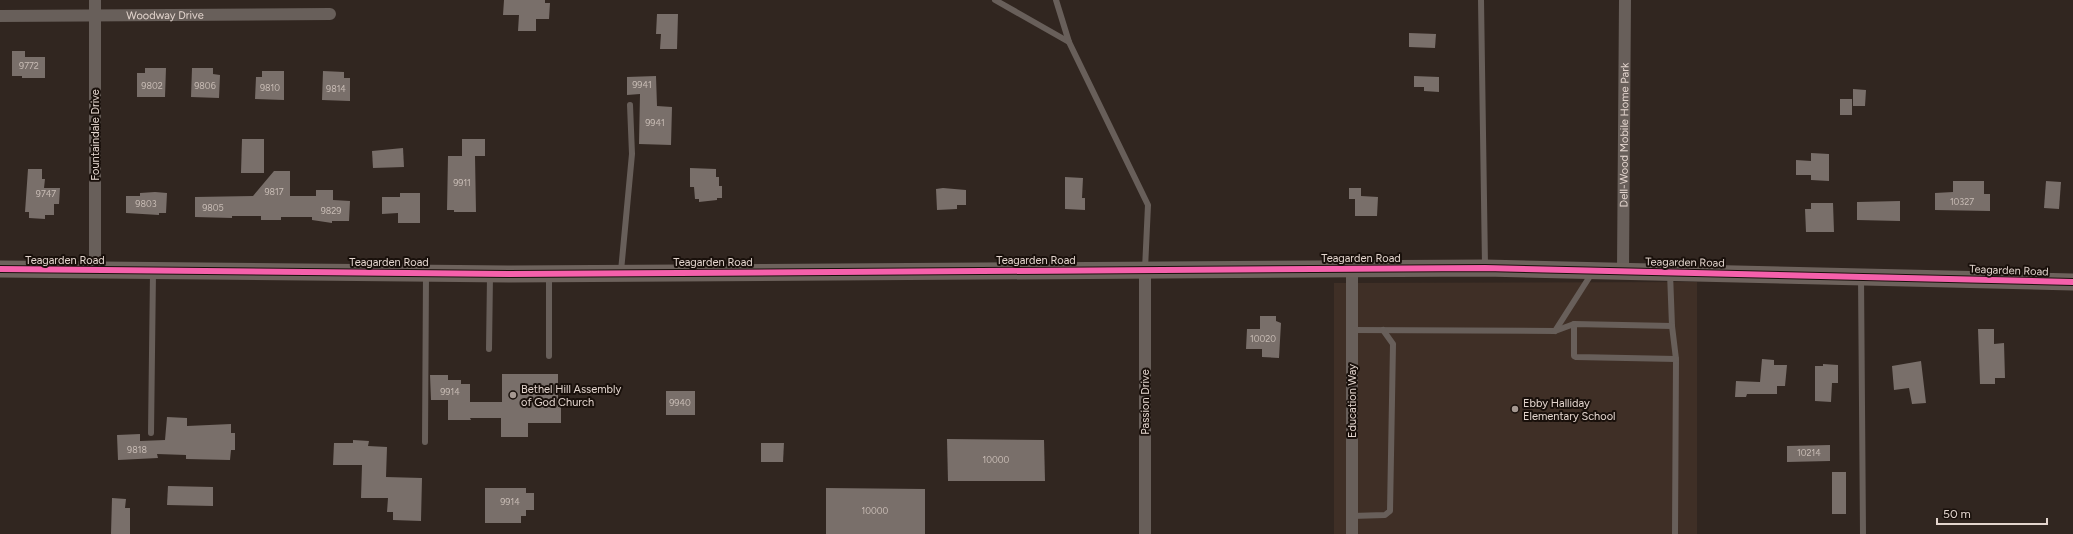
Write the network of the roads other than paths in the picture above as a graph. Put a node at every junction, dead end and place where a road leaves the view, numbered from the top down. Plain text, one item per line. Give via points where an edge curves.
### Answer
1 (95, 0) edge
2 (995, 0) edge
3 (1056, 0) edge
4 (1481, 0) edge
5 (1625, 0) edge
6 (330, 14) dead end
7 (0, 16) edge
8 (95, 16) junction
9 (1069, 42) junction
10 (630, 105) dead end
11 (1352, 268) junction
12 (1485, 268) junction
13 (0, 269) edge
14 (1146, 269) junction
15 (95, 270) junction
16 (153, 270) junction
17 (1594, 270) junction
18 (1623, 270) junction
19 (1670, 271) junction
20 (426, 272) junction
21 (550, 273) junction
22 (621, 273) junction
23 (490, 274) junction
24 (1861, 276) junction
25 (2073, 282) edge
26 (1574, 324) junction
27 (1672, 326) junction
28 (1352, 330) junction
29 (1383, 330) junction
30 (1555, 330) junction
31 (489, 349) dead end
32 (549, 356) dead end
33 (1676, 359) junction
34 (151, 433) dead end
35 (425, 442) dead end
36 (1352, 516) junction
37 (1145, 534) edge
38 (1352, 534) edge
39 (1675, 534) edge
40 (1863, 534) edge

1 - 8 street, Fountaindale Drive
2 - 9 lane
3 - 9 lane
4 - 12 lane
5 - 18 street, Dell-Wood Mobile Home Park
6 - 8 street, Woodway Drive
7 - 8 street, Woodway Drive
8 - 15 street, Fountaindale Drive
9 - 14 lane via 1148,205
10 - 22 lane via 632,154
11 - 12 street, Teagarden Road
11 - 14 street, Teagarden Road
11 - 28 street, Education Way
12 - 17 street, Teagarden Road
13 - 15 street, Teagarden Road
14 - 22 street, Teagarden Road
14 - 37 street, Passion Drive
15 - 16 street, Teagarden Road
16 - 20 street, Teagarden Road
16 - 34 lane
17 - 18 street, Teagarden Road
17 - 30 lane
18 - 19 street, Teagarden Road
19 - 24 street, Teagarden Road
19 - 27 lane
20 - 23 street, Teagarden Road
20 - 35 lane
21 - 22 street, Teagarden Road
21 - 23 street, Teagarden Road
21 - 32 lane
23 - 31 lane
24 - 25 street, Teagarden Road
24 - 40 lane
26 - 27 lane
26 - 30 lane
26 - 33 lane via 1576,357
27 - 33 lane
28 - 29 lane
28 - 36 street, Education Way
29 - 30 lane
29 - 36 lane via 1393,344 1390,511 1385,514
33 - 39 lane
36 - 38 street, Education Way

